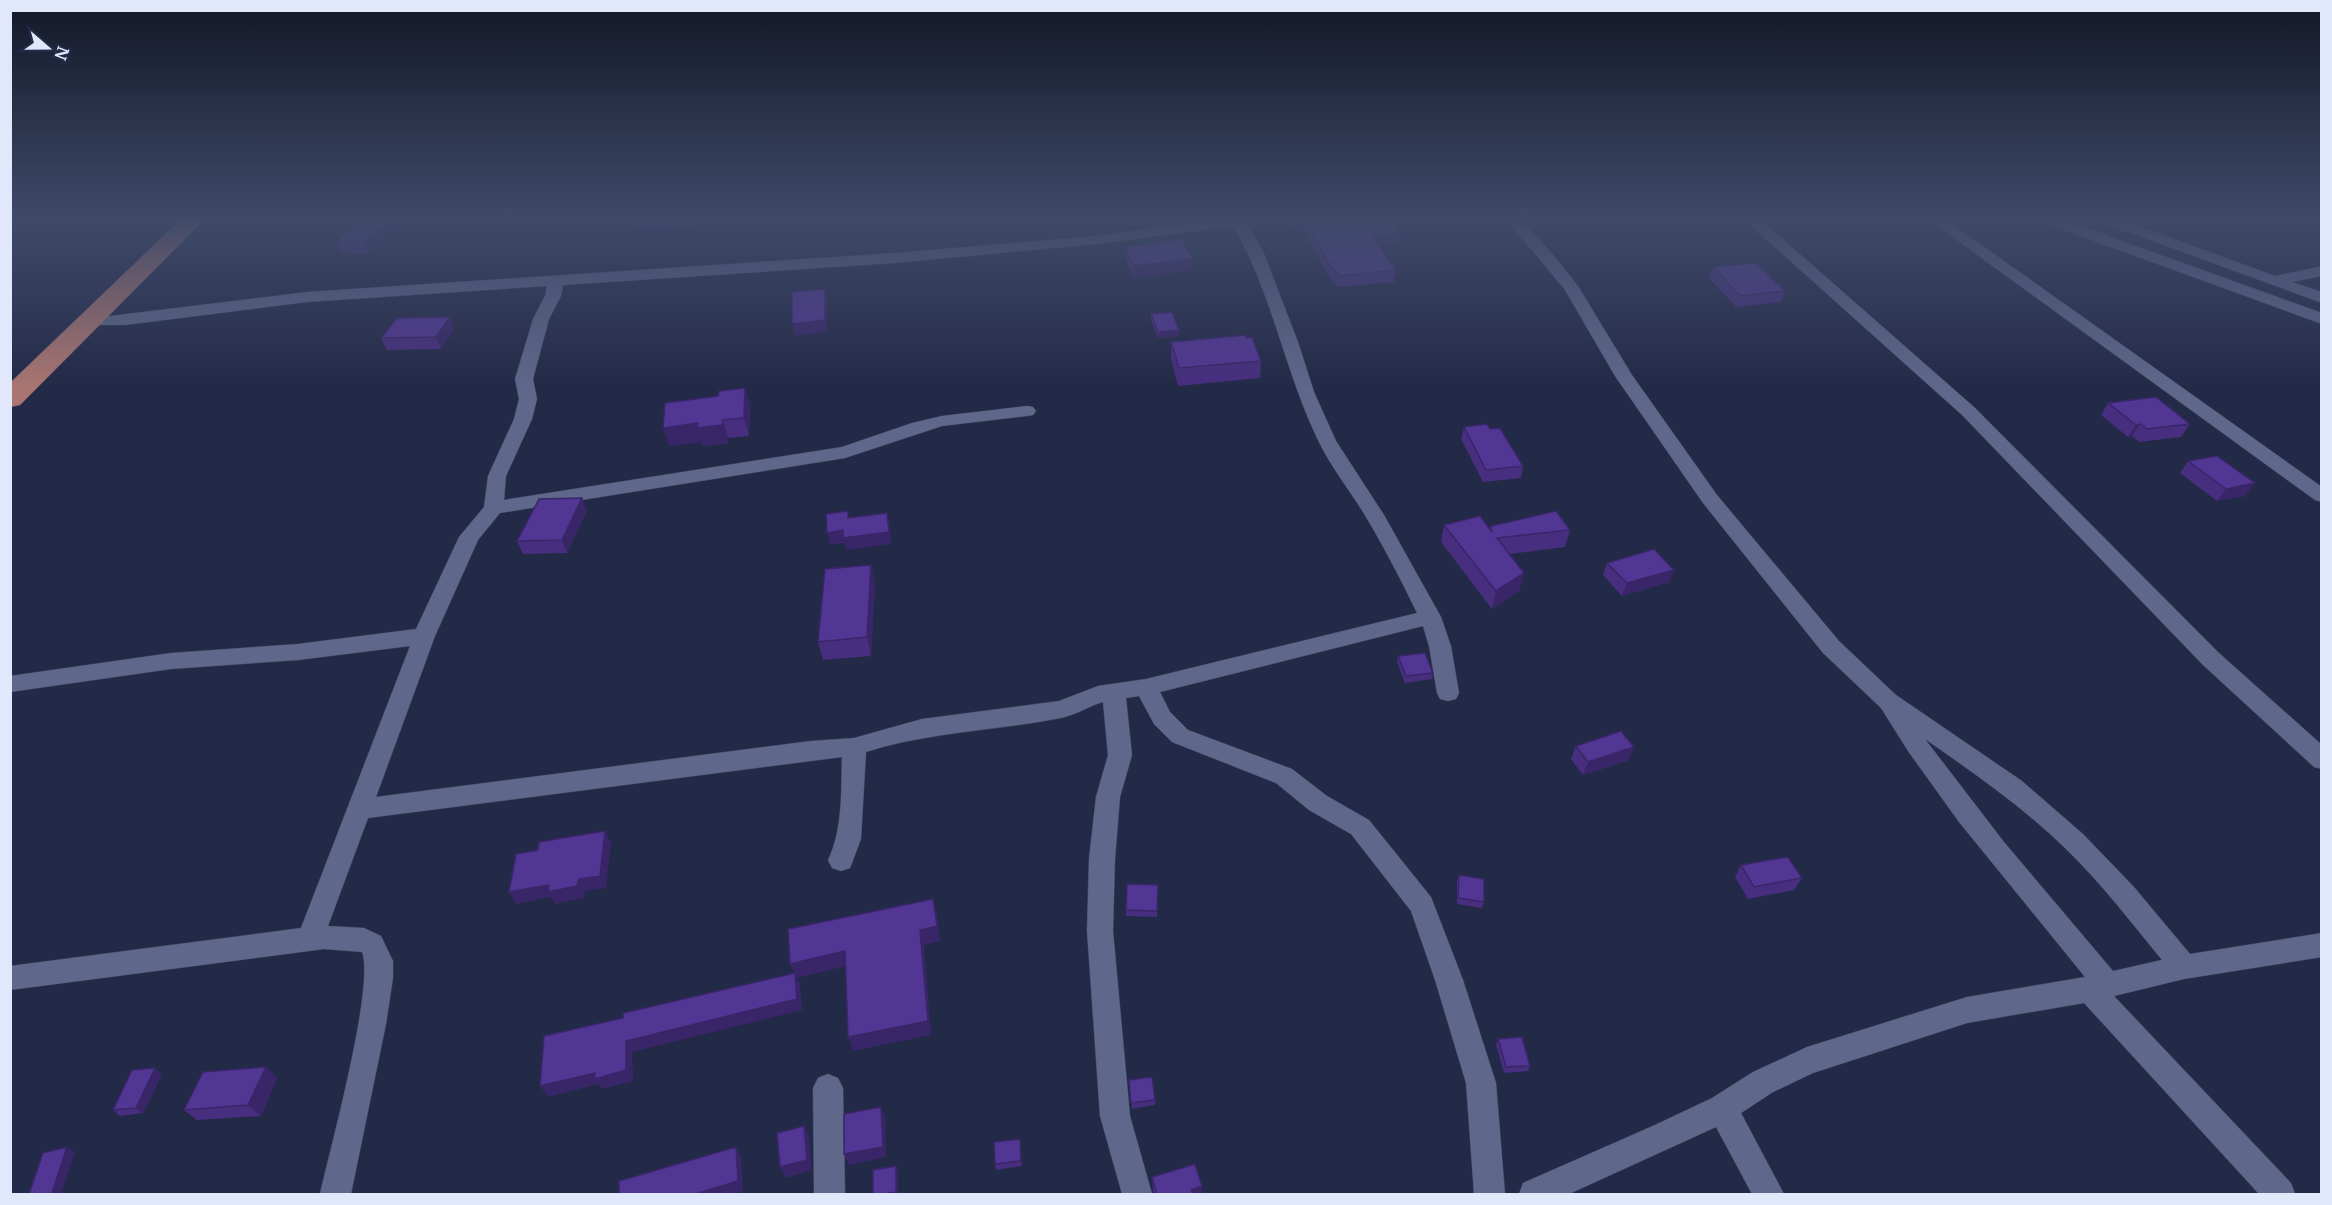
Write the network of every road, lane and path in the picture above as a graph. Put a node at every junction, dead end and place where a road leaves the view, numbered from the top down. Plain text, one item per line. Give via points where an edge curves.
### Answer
1 (138, 275) edge
2 (643, 275) edge
3 (1264, 275) edge
4 (1560, 275) edge
5 (1815, 275) edge
6 (2014, 275) edge
7 (2202, 275) edge
8 (2256, 275) edge
9 (2300, 275) edge
10 (556, 281) junction
11 (2271, 281) junction
12 (2322, 298) edge
13 (2322, 319) edge
14 (91, 322) junction
15 (10, 399) edge
16 (1027, 411) dead end
17 (2322, 496) edge
18 (494, 507) junction
19 (1430, 617) junction
20 (424, 636) junction
21 (10, 684) edge
22 (1146, 687) junction
23 (1114, 693) junction
24 (1448, 693) dead end
25 (1888, 701) junction
26 (855, 747) junction
27 (2322, 760) edge
28 (359, 809) junction
29 (841, 860) dead end
30 (310, 939) junction
31 (2322, 945) edge
32 (2184, 967) junction
33 (10, 978) edge
34 (2099, 987) junction
35 (828, 1088) dead end
36 (1722, 1108) junction
37 (336, 1194) edge
38 (830, 1194) edge
39 (1137, 1194) edge
40 (1490, 1194) edge
41 (1534, 1194) edge
42 (1769, 1194) edge
43 (2280, 1194) edge

1 - 14 highway
2 - 10 street
3 - 19 street via 1305,392 1327,441 1374,515
4 - 25 street via 1624,376 1710,499 1831,648
5 - 27 street via 1968,411 2211,659
6 - 17 street
7 - 13 street
8 - 11 street
9 - 11 street
10 - 14 street via 307,297
10 - 18 street via 524,379 528,399 523,419 497,476
11 - 12 street
14 - 15 highway
16 - 18 street via 942,421 845,452
18 - 20 street via 470,537
19 - 22 street
19 - 24 street via 1440,646
20 - 21 street via 298,652 171,661
20 - 28 street
22 - 23 street
22 - 40 street via 1162,718 1180,736 1284,776 1318,803 1360,827 1422,905 1481,1083
23 - 26 street via 1098,694 1036,715 922,729
23 - 39 street via 1120,755 1108,797 1100,931 1115,1116
25 - 32 street via 2013,788 2074,841
25 - 34 street via 1918,750
26 - 28 street
26 - 29 street via 847,854
28 - 30 street
30 - 33 street
30 - 37 street via 364,940 372,944 379,961 372,1024
31 - 32 street
32 - 34 street
34 - 36 street via 1967,1010 1819,1057 1763,1082
34 - 43 street
35 - 38 street
36 - 41 street
36 - 42 street

